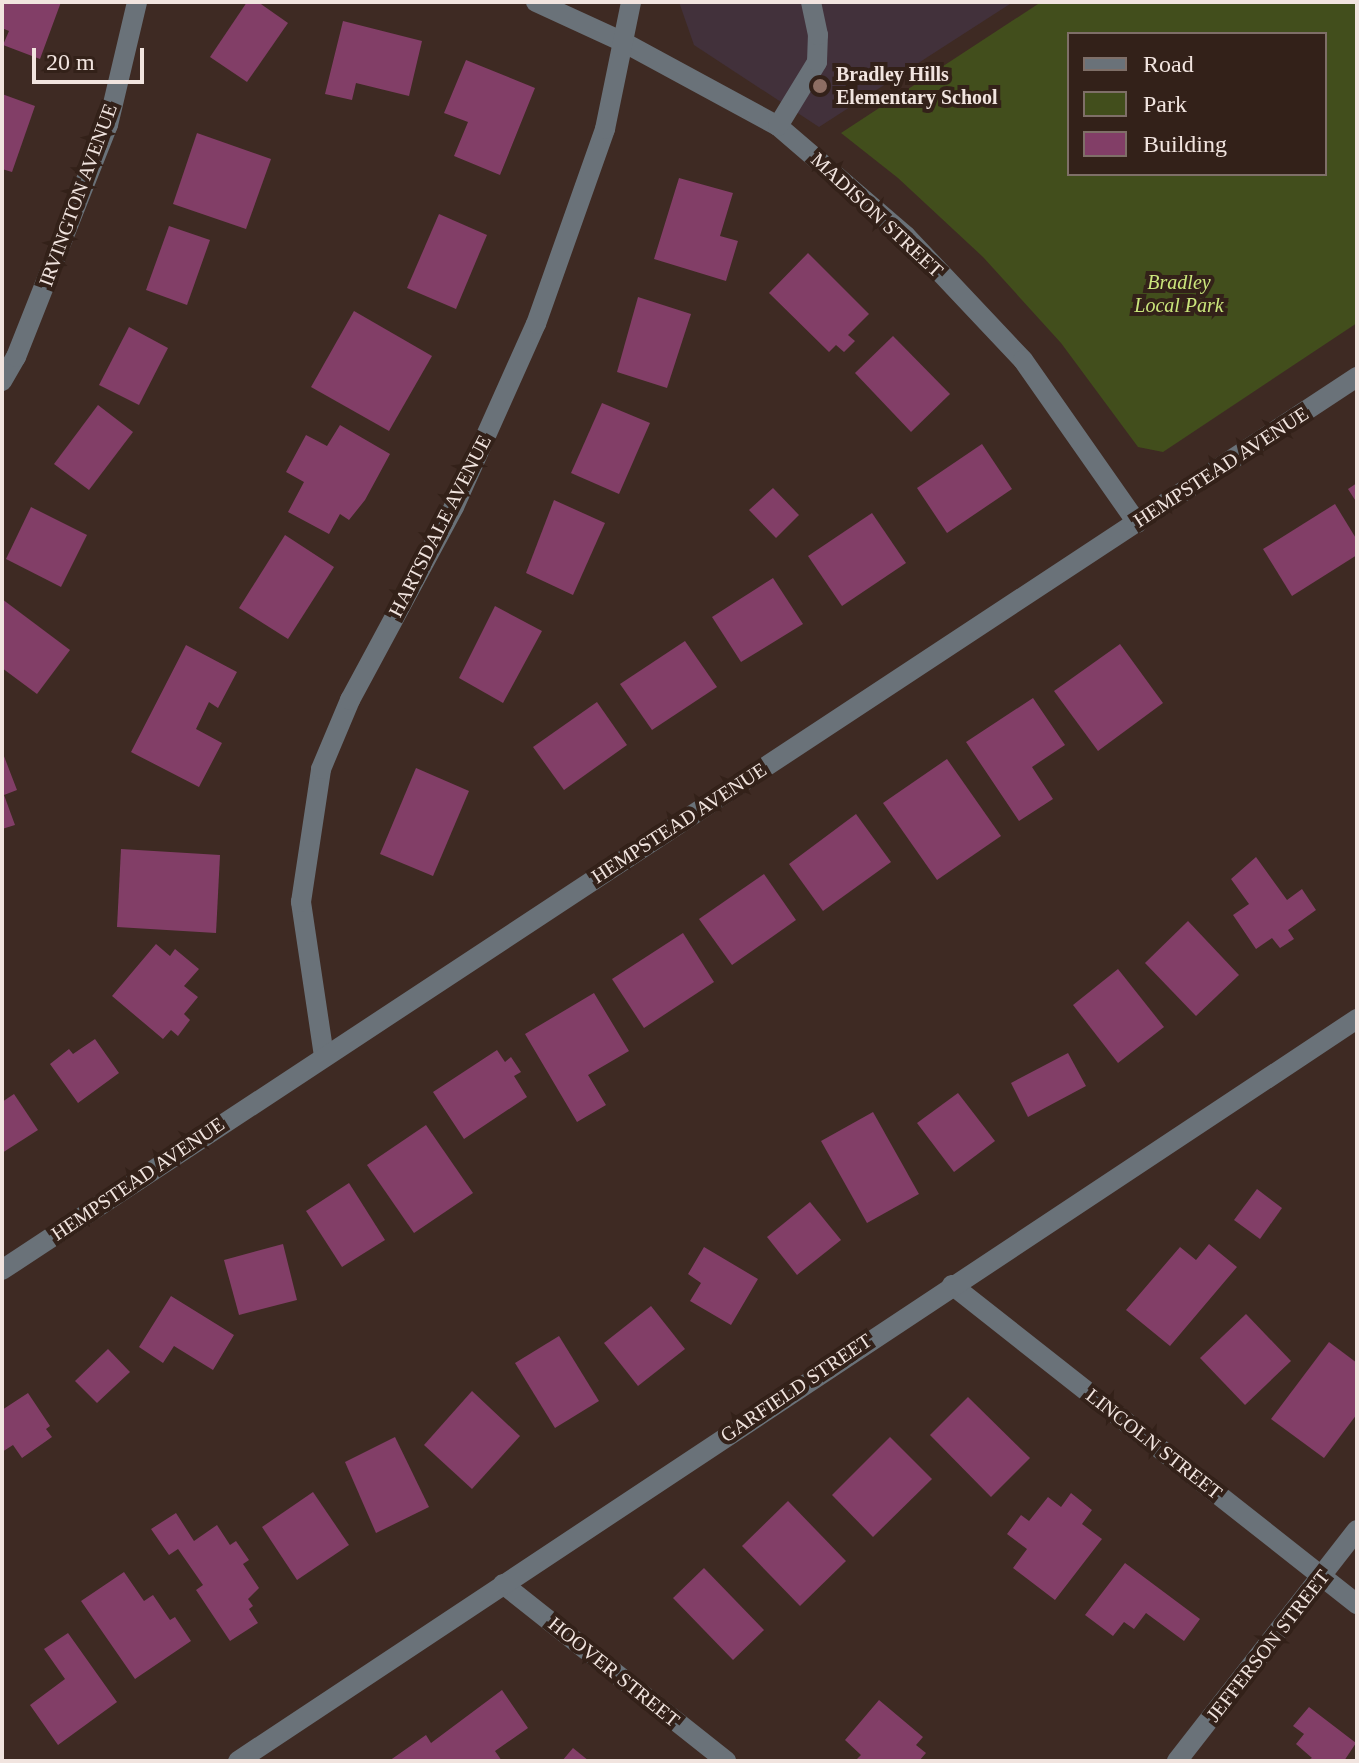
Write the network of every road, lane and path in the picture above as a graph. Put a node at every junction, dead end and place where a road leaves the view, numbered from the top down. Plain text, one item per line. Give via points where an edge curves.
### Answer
1 (137, 2) edge
2 (536, 2) edge
3 (631, 2) edge
4 (811, 2) edge
5 (625, 43) junction
6 (778, 126) junction
7 (1357, 377) edge
8 (2, 381) edge
9 (1137, 523) junction
10 (1357, 1019) edge
11 (324, 1056) junction
12 (2, 1270) edge
13 (952, 1285) junction
14 (1357, 1530) edge
15 (1322, 1576) junction
16 (503, 1584) junction
17 (1357, 1604) edge
18 (238, 1761) edge
19 (726, 1761) edge
20 (1177, 1761) edge

1 - 8 street, IRVINGTON AVENUE via 108,125
2 - 5 street, MADISON STREET
3 - 5 street, HARTSDALE AVENUE
4 - 6 street via 817,62
5 - 6 street, MADISON STREET
5 - 11 street, HARTSDALE AVENUE via 605,129 536,324 454,507 350,700 321,769 301,902
6 - 9 street, MADISON STREET via 906,236 1023,360
7 - 9 street, HEMPSTEAD AVENUE
9 - 11 street, HEMPSTEAD AVENUE
10 - 13 street, GARFIELD STREET
11 - 12 street, HEMPSTEAD AVENUE
13 - 15 street, LINCOLN STREET
13 - 16 street, GARFIELD STREET
14 - 15 street, JEFFERSON STREET
15 - 17 street, LINCOLN STREET
15 - 20 street, JEFFERSON STREET
16 - 18 street, GARFIELD STREET
16 - 19 street, HOOVER STREET

